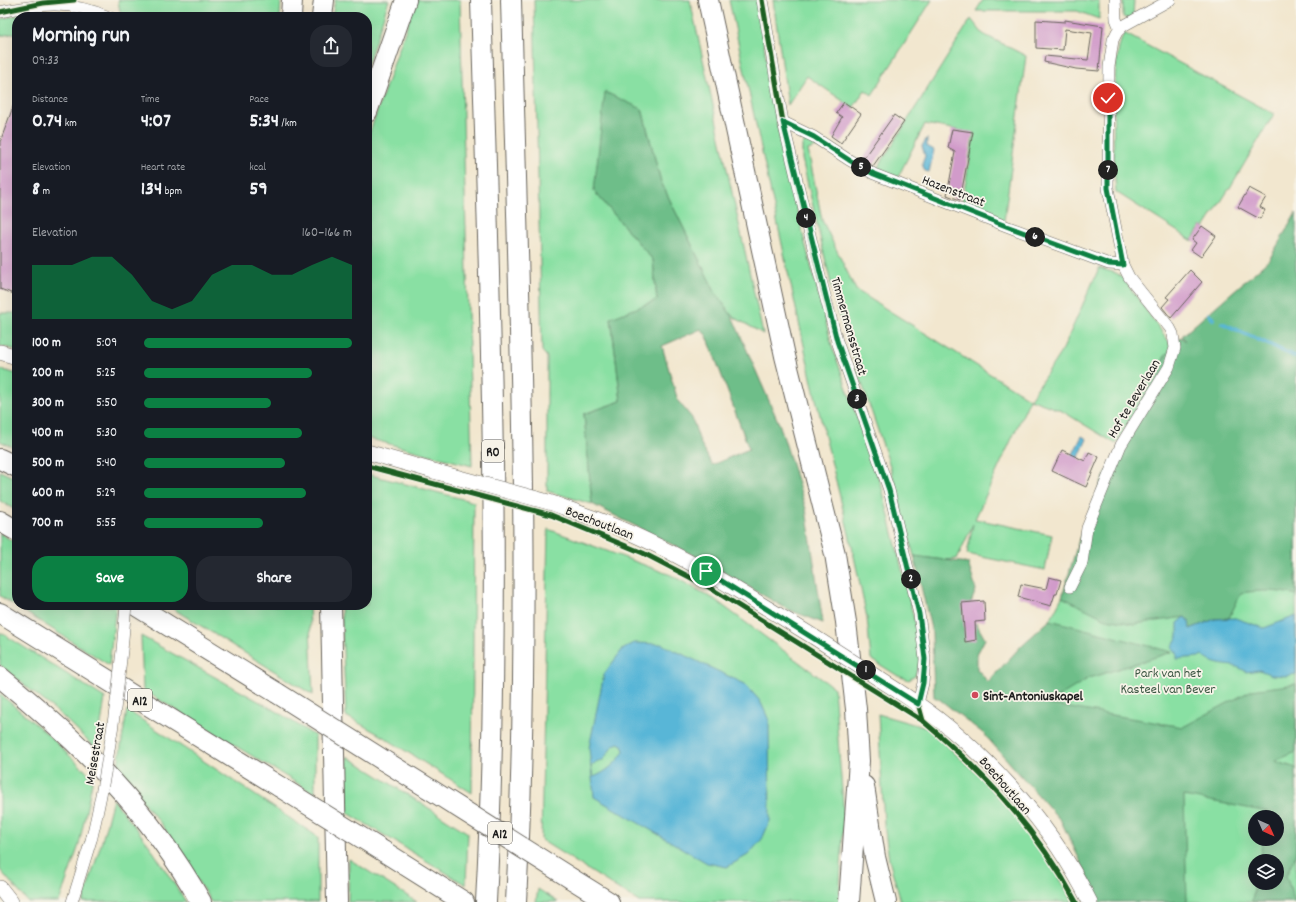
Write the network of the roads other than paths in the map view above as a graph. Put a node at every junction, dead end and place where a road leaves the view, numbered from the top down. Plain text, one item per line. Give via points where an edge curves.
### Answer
1 (292, 0) edge
2 (324, 0) edge
3 (406, 0) edge
4 (481, 0) edge
5 (511, 0) edge
6 (708, 0) edge
7 (762, 0) edge
8 (1115, 0) edge
9 (1170, 0) edge
10 (0, 12) edge
11 (99, 12) edge
12 (291, 12) edge
13 (323, 12) edge
14 (1120, 29) junction
15 (372, 98) edge
16 (783, 122) junction
17 (1123, 265) junction
18 (0, 352) edge
19 (12, 356) edge
20 (372, 454) edge
21 (0, 459) edge
22 (12, 465) edge
23 (0, 521) edge
24 (12, 528) edge
25 (1070, 587) dead end
26 (126, 610) edge
27 (143, 610) edge
28 (328, 610) edge
29 (331, 610) edge
30 (0, 613) edge
31 (330, 625) junction
32 (0, 677) edge
33 (918, 704) junction
34 (859, 761) junction
35 (0, 888) edge
36 (11, 902) edge
37 (72, 902) edge
38 (201, 902) edge
39 (337, 902) edge
40 (464, 902) edge
41 (486, 902) edge
42 (516, 902) edge
43 (609, 902) edge
44 (849, 902) edge
45 (886, 902) edge
46 (1090, 902) edge

1 - 12 highway
2 - 13 highway
3 - 15 highway
4 - 41 highway, R0 via 494,536 491,796
5 - 42 highway, R0 via 524,596 521,811
6 - 34 highway via 785,356 835,554 846,622
7 - 16 street, Timmermansstraat
8 - 14 street via 1116,20
9 - 14 street
10 - 11 street via 59,2
14 - 17 street, Hof te Beverlaan via 1114,40 1108,66 1108,188
16 - 17 street, Hazenstraat via 814,137 864,169 897,184 1109,264
16 - 33 street, Timmermansstraat via 837,341 889,490 919,614 925,659
17 - 25 street, Hof te Beverlaan via 1129,277 1170,328 1174,352 1169,367 1121,445 1087,528 1082,563
18 - 19 main road
20 - 33 main road, Boechoutlaan, bridge via 552,503 647,540 706,571
21 - 22 highway
23 - 24 highway
26 - 37 street, Meisestraat, bridge via 108,763 92,837
27 - 43 highway, A12, bridge
28 - 31 highway
29 - 31 highway
30 - 40 highway, A12, bridge
31 - 39 highway
32 - 38 highway via 57,724 110,776 168,848
33 - 46 main road, Boechoutlaan via 980,755 1014,791 1052,841
34 - 44 highway
34 - 45 highway via 875,857
35 - 36 main road

